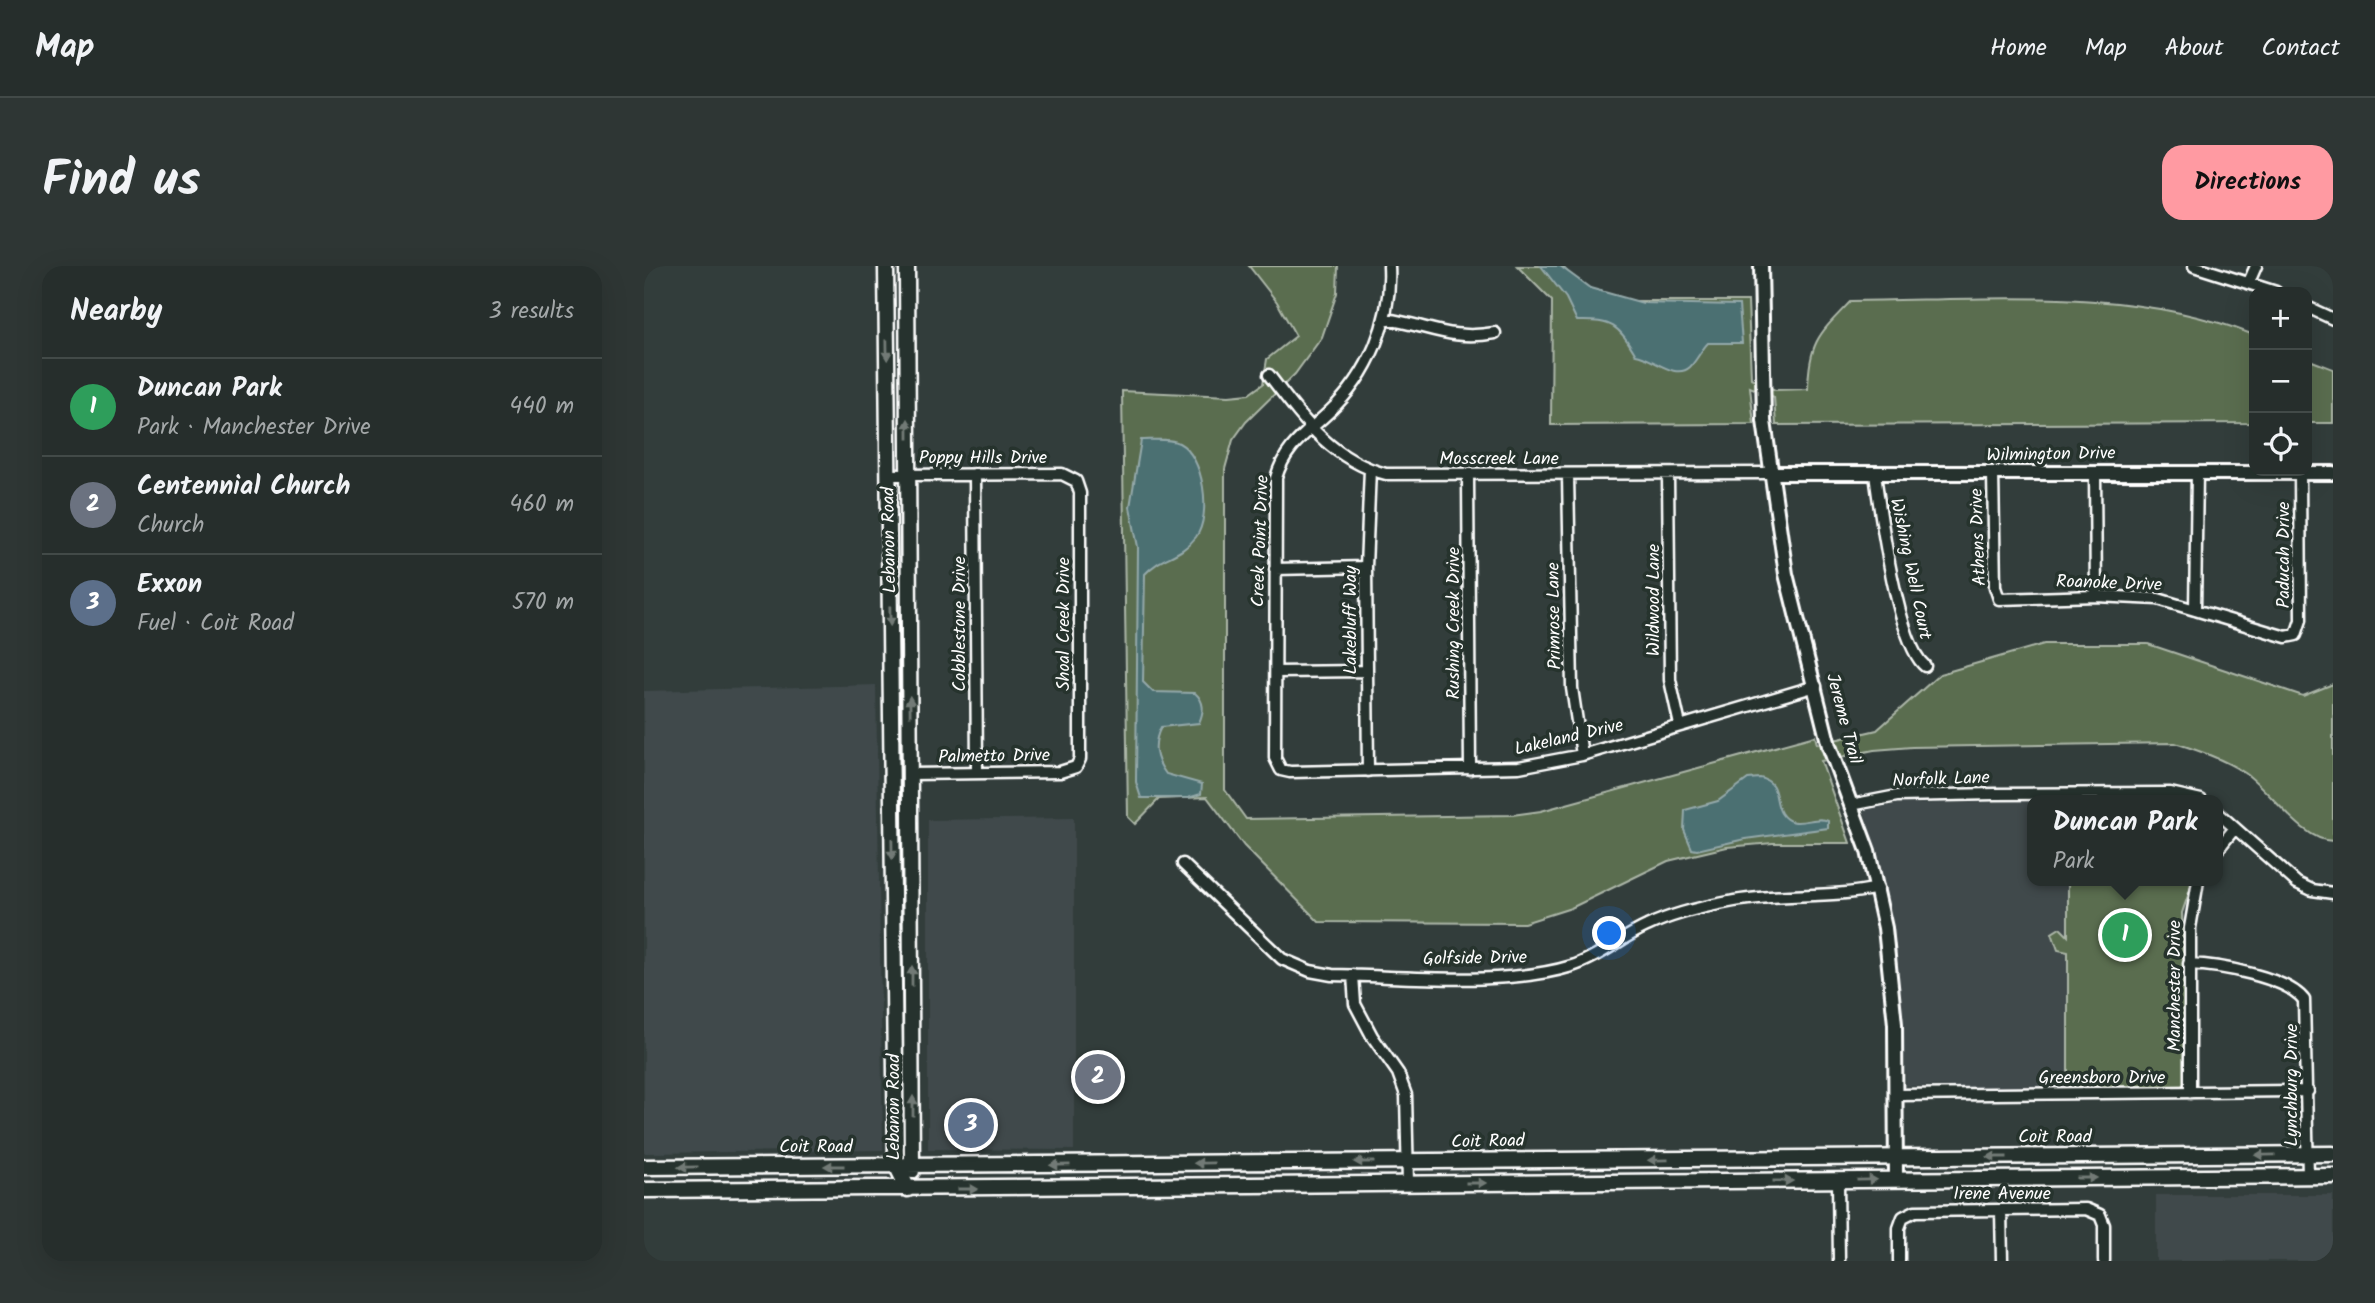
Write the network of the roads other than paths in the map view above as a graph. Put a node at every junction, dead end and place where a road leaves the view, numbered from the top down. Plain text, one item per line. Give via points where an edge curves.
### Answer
1 (1390, 266) edge
2 (1761, 266) edge
3 (2194, 266) edge
4 (2256, 266) edge
5 (886, 272) edge
6 (907, 272) edge
7 (2249, 282) junction
8 (2262, 287) edge
9 (2312, 309) edge
10 (1385, 319) junction
11 (2333, 319) edge
12 (1495, 333) dead end
13 (1269, 375) dead end
14 (1309, 428) junction
15 (1370, 469) junction
16 (2095, 472) junction
17 (2197, 472) junction
18 (2249, 472) edge
19 (2312, 472) edge
20 (2333, 472) edge
21 (1769, 473) junction
22 (1993, 473) junction
23 (975, 474) junction
24 (1668, 474) junction
25 (1875, 474) junction
26 (888, 475) junction
27 (908, 475) junction
28 (1568, 475) junction
29 (1468, 476) junction
30 (2300, 476) edge
31 (1076, 481) joint
32 (1366, 567) junction
33 (1275, 569) junction
34 (2096, 596) junction
35 (1999, 599) joint
36 (2195, 610) junction
37 (2296, 635) joint
38 (1925, 666) dead end
39 (1367, 671) junction
40 (1276, 672) junction
41 (1816, 686) junction
42 (1680, 725) junction
43 (1581, 755) junction
44 (1076, 767) joint
45 (1281, 769) joint
46 (1470, 769) junction
47 (1368, 771) junction
48 (976, 773) junction
49 (911, 774) junction
50 (891, 775) junction
51 (2179, 795) edge
52 (1851, 805) junction
53 (2223, 817) edge
54 (2235, 828) junction
55 (2223, 843) edge
56 (1183, 864) dead end
57 (2197, 886) edge
58 (1878, 888) junction
59 (2333, 893) edge
60 (2189, 964) junction
61 (1353, 975) junction
62 (894, 1009) junction
63 (913, 1009) junction
64 (2308, 1091) junction
65 (2190, 1093) junction
66 (1896, 1095) junction
67 (2308, 1154) junction
68 (2333, 1154) edge
69 (2163, 1156) junction
70 (1896, 1158) junction
71 (1727, 1159) junction
72 (1408, 1162) junction
73 (1266, 1163) junction
74 (1094, 1164) junction
75 (896, 1165) junction
76 (914, 1165) junction
77 (732, 1166) junction
78 (644, 1167) edge
79 (2308, 1176) junction
80 (2333, 1176) edge
81 (2163, 1177) junction
82 (1896, 1180) junction
83 (1727, 1181) junction
84 (1838, 1181) junction
85 (1408, 1183) junction
86 (1266, 1185) junction
87 (1095, 1188) junction
88 (908, 1189) junction
89 (644, 1190) edge
90 (732, 1190) junction
91 (2001, 1210) junction
92 (1839, 1261) edge
93 (1899, 1261) edge
94 (2001, 1261) edge
95 (2104, 1261) edge

1 - 10 street, Creek Point Drive
2 - 21 street, Jereme Trail via 1762,389
3 - 7 street
4 - 7 street
5 - 6 main road
5 -> 26 main road, Lebanon Road
27 -> 6 main road, Lebanon Road
7 - 8 street
9 - 11 street
10 - 12 street via 1456,337
10 - 14 street, Creek Point Drive via 1357,379
13 - 14 street, Mosscreek Lane
14 - 15 street, Mosscreek Lane via 1342,455
14 - 33 street, Creek Point Drive via 1289,449 1276,478
15 - 29 street, Mosscreek Lane via 1386,474
15 - 32 street, Lakebluff Way
16 - 17 street, Wilmington Drive
16 - 22 street, Wilmington Drive
16 - 34 street
17 - 18 street, Wilmington Drive
17 - 36 street
19 - 20 street, Wilmington Drive
21 - 24 street, Mosscreek Lane
21 - 25 street, Wilmington Drive
21 - 41 street, Jereme Trail via 1786,574
22 - 25 street, Wilmington Drive
22 - 35 street, Athens Drive
23 - 27 street, Poppy Hills Drive
23 - 31 street, Poppy Hills Drive via 1062,474
23 - 48 street, Cobblestone Drive
24 - 28 street, Mosscreek Lane
24 - 42 street, Wildwood Lane via 1670,680
25 - 38 street, Wishing Well Court via 1887,552 1909,641 1917,660
26 - 27 street, Poppy Hills Drive
26 -> 50 main road, Lebanon Road
49 -> 27 main road, Lebanon Road
28 - 29 street, Mosscreek Lane
28 - 43 street, Primrose Lane via 1572,688
29 - 46 street, Rushing Creek Drive
30 - 37 street, Paducah Drive via 2301,620
31 - 44 street, Shoal Creek Drive via 1080,493 1080,760
32 - 33 street
32 - 39 street, Lakebluff Way
33 - 40 street, Creek Point Drive
34 - 35 street, Roanoke Drive
34 - 36 street, Roanoke Drive via 2158,599
36 - 37 street, Roanoke Drive via 2279,636
39 - 40 street
39 - 47 street, Lakebluff Way
40 - 45 street, Creek Point Drive via 1275,758
41 - 42 street, Lakeland Drive
41 - 52 street, Jereme Trail via 1829,746
42 - 43 street, Lakeland Drive
43 - 46 street, Lakeland Drive via 1520,767
44 - 48 street, Palmetto Drive via 1060,772
45 - 47 street, Lakeland Drive
46 - 47 street, Lakeland Drive
48 - 49 street, Palmetto Drive
49 - 50 main road
63 -> 49 main road, Lebanon Road
50 -> 62 main road, Lebanon Road
51 - 52 street, Norfolk Lane via 1897,796
52 - 58 street, Jereme Trail
53 - 54 street
54 - 55 street
54 - 59 street via 2297,883
56 - 61 street, Golfside Drive via 1282,959 1310,971
57 - 60 street, Manchester Drive via 2190,915
58 - 61 street, Golfside Drive via 1844,896 1768,897 1690,911 1649,925 1574,965 1540,973 1497,977
58 - 66 street, Jereme Trail via 1891,969
60 - 64 street, Lynchburg Drive via 2232,968 2302,996 2307,1009
60 - 65 street, Manchester Drive
61 - 72 street via 1355,1004 1398,1073 1406,1095
62 - 63 main road
62 - 75 main road, Lebanon Road
76 -> 63 main road, Lebanon Road
64 - 65 street, Greensboro Drive
64 - 67 street, Lynchburg Drive
65 - 66 street, Greensboro Drive
66 - 70 street, Jereme Trail
67 - 68 main road, Coit Road
67 -> 69 main road, Coit Road
67 - 79 street, Lynchburg Drive
69 -> 70 main road, Coit Road
69 - 81 main road
70 - 71 main road, Coit Road
70 - 82 street, Jereme Trail
71 -> 72 main road, Coit Road
71 - 83 main road
72 -> 73 main road, Coit Road
72 - 85 street
73 -> 74 main road, Coit Road
73 - 86 main road
74 -> 76 main road, Coit Road
74 - 87 main road
75 - 76 main road, Coit Road
75 -> 77 main road, Coit Road
75 - 88 main road, Lebanon Road
76 - 88 main road, Lebanon Road
77 -> 78 main road, Coit Road
77 - 90 main road
79 - 80 main road
79 - 81 main road
82 -> 81 main road
84 -> 82 main road
83 -> 84 main road
85 -> 83 main road
84 - 92 street
85 - 86 main road
86 - 87 main road
88 -> 87 main road
88 - 90 main road
89 - 90 main road
91 - 93 street, Irene Avenue via 1915,1211 1904,1216 1899,1228
91 - 94 street
91 - 95 street, Irene Avenue via 2086,1209 2100,1215

